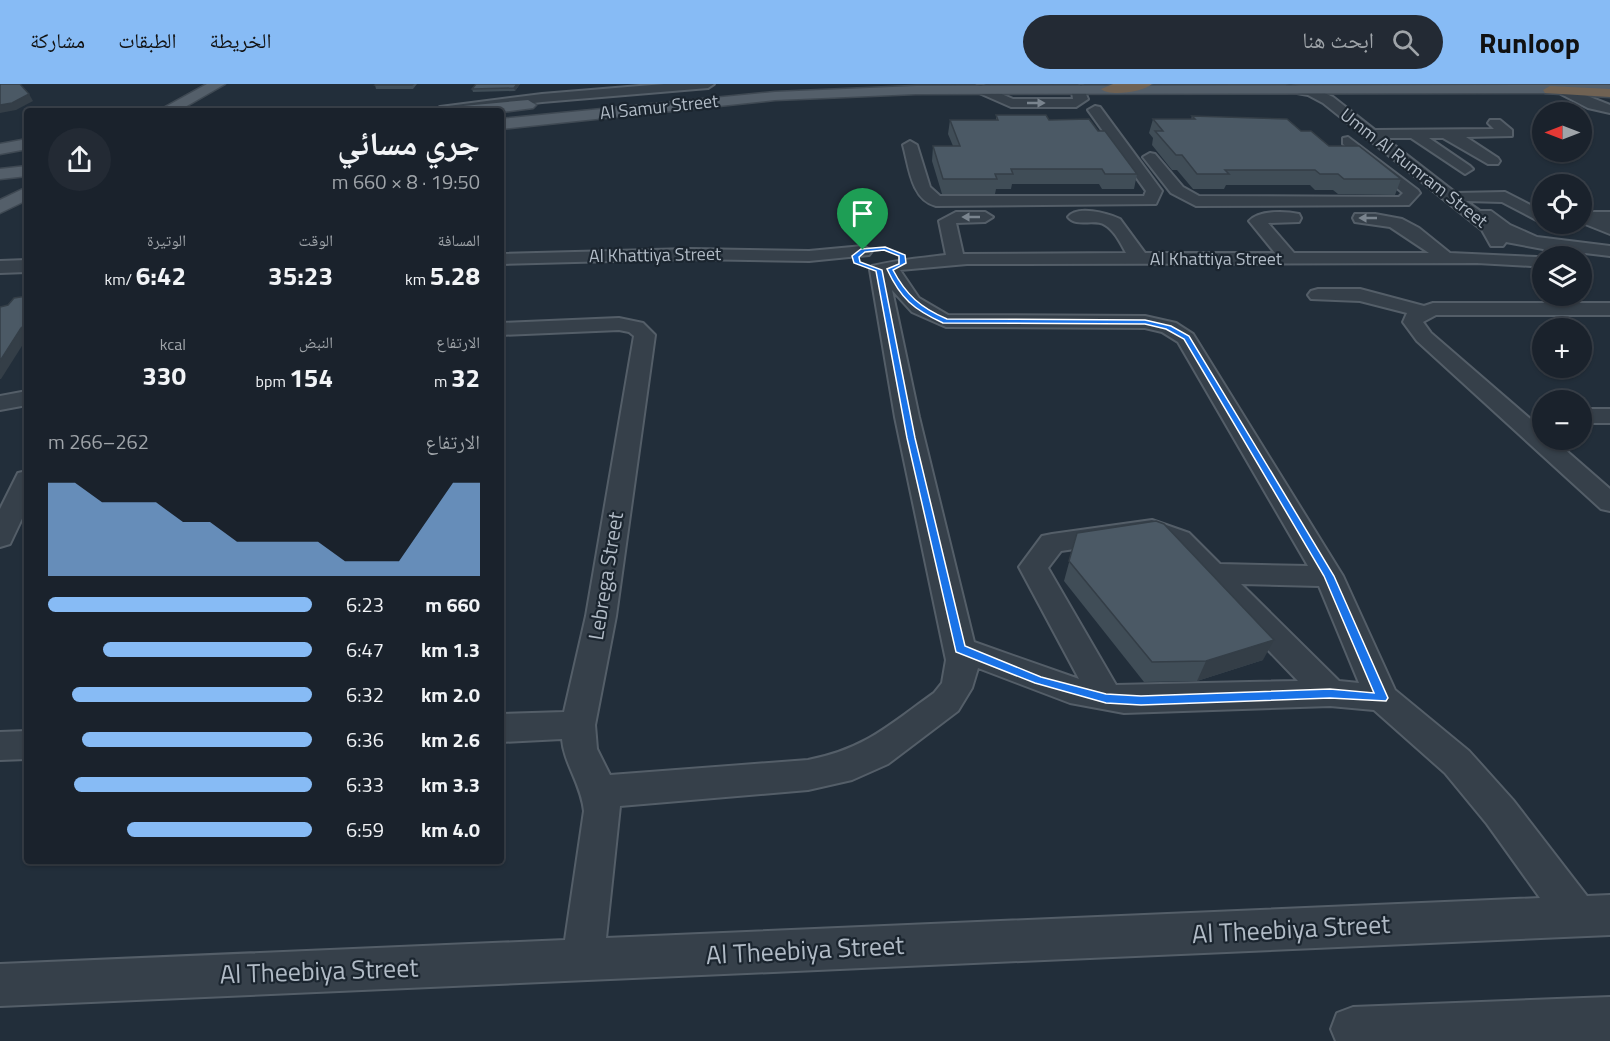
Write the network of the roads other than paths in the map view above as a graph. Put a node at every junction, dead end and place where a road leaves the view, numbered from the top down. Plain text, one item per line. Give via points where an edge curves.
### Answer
1 (200, 84) edge
2 (231, 84) edge
3 (598, 84) edge
4 (610, 84) edge
5 (708, 84) edge
6 (817, 84) edge
7 (1145, 84) edge
8 (769, 86) junction
9 (217, 88) edge
10 (1290, 88) junction
11 (1345, 88) junction
12 (1108, 89) junction
13 (637, 90) junction
14 (1557, 90) junction
15 (1610, 91) edge
16 (578, 95) junction
17 (1586, 102) edge
18 (1338, 104) junction
19 (1592, 104) edge
20 (1592, 104) edge
21 (1610, 104) edge
22 (156, 108) edge
23 (173, 108) edge
24 (187, 108) edge
25 (197, 108) edge
26 (466, 108) edge
27 (500, 108) edge
28 (1311, 108) dead end
29 (1610, 109) edge
30 (504, 115) edge
31 (1081, 121) edge
32 (1495, 123) dead end
33 (504, 124) edge
34 (1376, 133) junction
35 (1418, 136) junction
36 (24, 145) edge
37 (910, 145) dead end
38 (1143, 148) dead end
39 (0, 149) edge
40 (24, 155) edge
41 (0, 158) edge
42 (1493, 161) dead end
43 (24, 163) edge
44 (0, 166) edge
45 (1465, 169) dead end
46 (24, 171) edge
47 (24, 172) edge
48 (0, 174) edge
49 (24, 182) edge
50 (0, 184) edge
51 (0, 194) edge
52 (24, 195) edge
53 (1461, 196) junction
54 (1283, 201) junction
55 (24, 204) edge
56 (0, 207) edge
57 (1066, 209) junction
58 (1532, 212) edge
59 (0, 214) edge
60 (1610, 216) edge
61 (1299, 218) junction
62 (1592, 218) edge
63 (1592, 222) edge
64 (1610, 229) edge
65 (1534, 241) junction
66 (1497, 243) junction
67 (1548, 246) edge
68 (1610, 251) edge
69 (1441, 253) junction
70 (954, 254) junction
71 (1136, 254) junction
72 (1286, 254) junction
73 (1610, 256) edge
74 (1592, 258) edge
75 (504, 259) edge
76 (884, 259) junction
77 (1532, 261) edge
78 (1532, 262) edge
79 (1318, 295) dead end
80 (1610, 309) edge
81 (1421, 311) junction
82 (504, 329) edge
83 (24, 399) edge
84 (0, 403) edge
85 (1592, 416) edge
86 (1610, 416) edge
87 (1532, 417) edge
88 (1515, 418) junction
89 (24, 486) edge
90 (1610, 503) edge
91 (0, 538) edge
92 (1212, 574) junction
93 (1329, 576) junction
94 (960, 649) junction
95 (1330, 693) junction
96 (1106, 698) junction
97 (1382, 698) junction
98 (578, 725) junction
99 (504, 728) edge
100 (24, 745) edge
101 (0, 746) edge
102 (600, 792) junction
103 (1594, 916) edge
104 (583, 960) junction
105 (0, 985) edge
106 (1610, 1019) edge
107 (1353, 1029) dead end

1 - 22 main road
2 - 9 main road
3 - 16 street
4 - 13 street
5 - 13 street, Al Samur Street
6 - 8 main road, Al Samur Street
7 - 12 highway
8 - 27 main road, Al Samur Street
8 - 30 main road
9 - 23 main road
9 - 24 main road
9 - 25 main road
10 - 11 main road, Al Samur Street
10 - 12 main road, Al Samur Street
10 - 18 street, Umm Al Rumram Street via 1318,94
11 - 14 main road, Al Samur Street
11 - 18 street, Umm Al Rumram Street via 1334,95
33 -> 12 main road, Al Samur Street via 775,96
13 - 16 street, Al Samur Street
14 - 15 highway
14 - 17 street
16 - 26 street, Al Samur Street
18 - 28 street
18 - 34 street, Umm Al Rumram Street
19 - 21 street
20 - 29 street
31 - 57 street via 1099,116 1154,191 1150,201
32 - 35 street via 1507,132
34 - 35 street
34 - 53 street, Umm Al Rumram Street
34 - 54 street via 1345,135 1412,193 1403,202
34 - 66 street, Umm Al Rumram Street via 1488,225
35 - 42 street via 1459,139
35 - 45 street
36 - 39 main road
37 - 57 street via 923,189 936,201
38 - 54 street via 1177,190 1196,201
40 - 41 main road
43 - 44 main road
46 - 48 main road
47 - 50 main road
49 - 51 main road
52 - 56 main road
53 - 58 street via 1505,197
53 - 65 street, Umm Al Rumram Street via 1497,225
54 - 61 street
55 - 59 main road
57 -> 70 street via 952,218 947,224
57 - 71 street via 1113,221
60 - 62 street
69 -> 61 street via 1388,219
61 - 72 street via 1257,221
63 - 64 street
65 - 66 street, Al Khattiya Street via 1506,238
65 - 67 street
65 - 68 street
66 - 69 street, Al Khattiya Street via 1475,250
66 - 77 street via 1506,254
69 - 72 street, Al Khattiya Street
70 - 71 street, Al Khattiya Street
70 - 76 street, Al Khattiya Street
71 - 72 street, Al Khattiya Street
73 - 74 street
75 - 76 street, Al Khattiya Street via 690,254
76 - 78 street, Al Khattiya Street via 1484,258
76 - 93 street via 906,298 946,321 1145,322 1179,332 1191,344
76 - 94 street via 911,438
79 - 81 street via 1360,295
80 - 81 street
81 - 88 street via 1413,322 1417,329
82 - 98 street, Lebrega Street via 619,324 636,327 645,334 601,616
83 - 84 street
85 - 86 street
87 - 88 street
88 - 90 street
89 - 91 street
92 - 93 street
92 - 95 street
92 - 96 street via 1179,540 1152,529 1052,543 1033,567
93 - 97 street
94 - 96 street via 1039,680
94 - 102 street via 960,682 951,697 876,754 839,769 808,775
95 - 96 street
95 - 97 street
97 - 103 street via 1457,762
98 - 99 street
98 - 102 street, Lebrega Street via 580,748
100 - 101 street
102 - 104 street, Lebrega Street via 602,811
103 - 104 street, Al Theebiya Street
104 - 105 street, Al Theebiya Street
106 - 107 street

